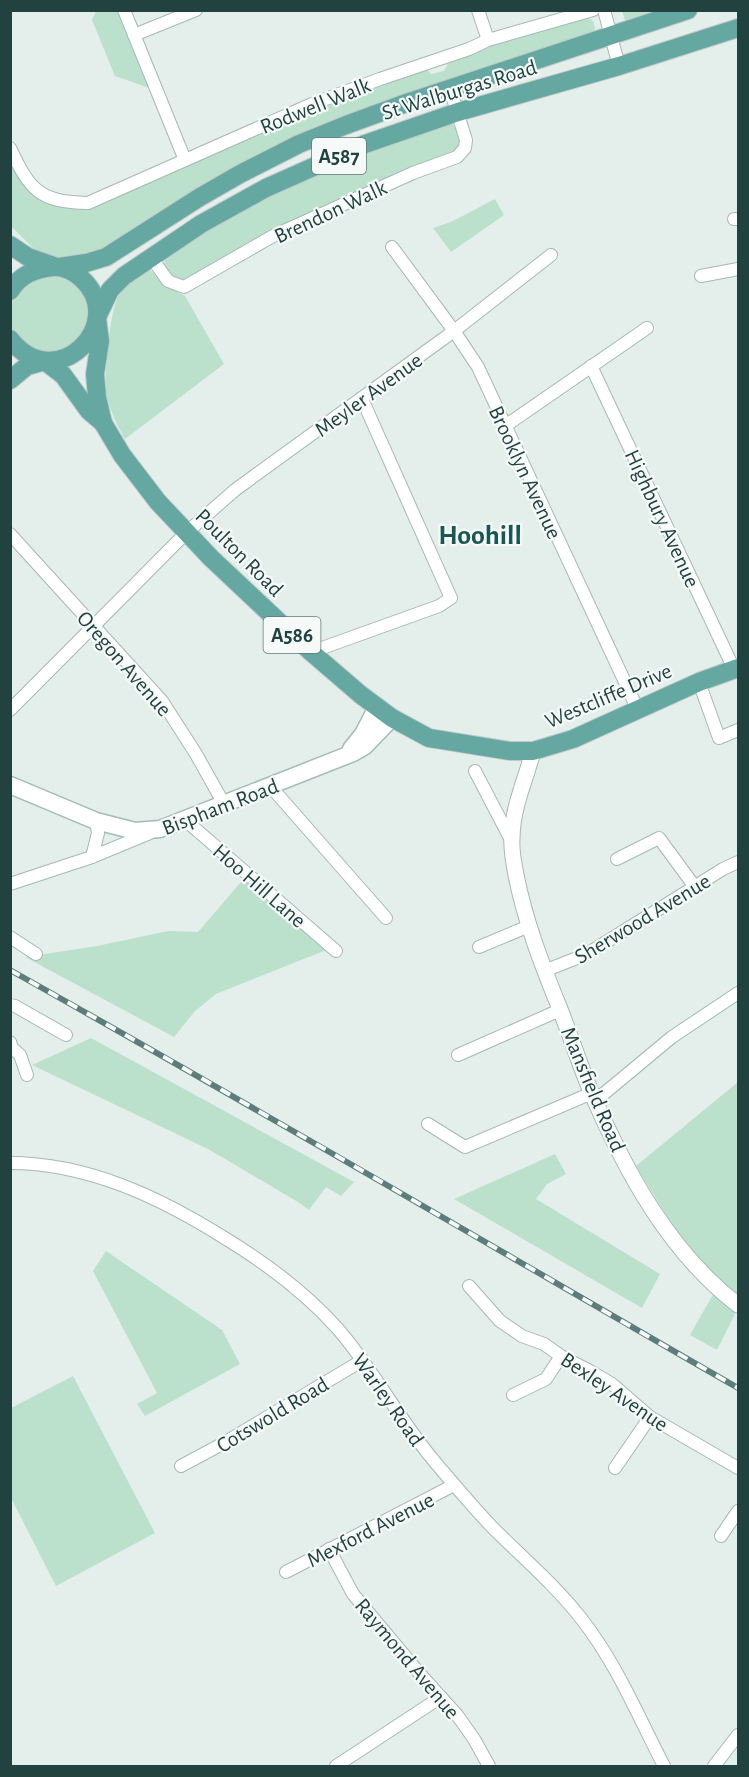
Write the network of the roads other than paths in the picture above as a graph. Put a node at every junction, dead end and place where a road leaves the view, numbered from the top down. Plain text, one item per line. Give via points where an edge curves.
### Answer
1 (124, 10) edge
2 (196, 10) edge
3 (478, 10) edge
4 (593, 10) edge
5 (604, 10) edge
6 (688, 10) edge
7 (738, 28) edge
8 (134, 35) junction
9 (610, 37) junction
10 (488, 40) junction
11 (619, 66) junction
12 (450, 89) junction
13 (458, 112) junction
14 (10, 148) edge
15 (185, 160) junction
16 (10, 245) edge
17 (392, 248) dead end
18 (551, 255) dead end
19 (151, 257) junction
20 (57, 267) junction
21 (738, 269) edge
22 (701, 276) dead end
23 (10, 291) edge
24 (98, 317) junction
25 (647, 328) dead end
26 (454, 331) junction
27 (10, 339) edge
28 (46, 362) junction
29 (591, 366) junction
30 (10, 380) edge
31 (362, 399) junction
32 (103, 423) junction
33 (505, 426) junction
34 (186, 533) junction
35 (10, 534) edge
36 (95, 626) junction
37 (311, 652) junction
38 (736, 668) edge
39 (699, 682) junction
40 (10, 710) edge
41 (638, 710) junction
42 (384, 713) junction
43 (738, 730) edge
44 (533, 751) junction
45 (475, 771) dead end
46 (10, 785) edge
47 (271, 787) junction
48 (224, 804) junction
49 (184, 819) junction
50 (96, 821) junction
51 (160, 829) junction
52 (512, 840) junction
53 (92, 857) junction
54 (617, 859) dead end
55 (738, 862) edge
56 (10, 884) edge
57 (695, 887) junction
58 (386, 918) dead end
59 (529, 927) junction
60 (10, 937) edge
61 (479, 947) dead end
62 (336, 951) dead end
63 (36, 954) dead end
64 (544, 971) junction
65 (738, 993) edge
66 (10, 1005) edge
67 (560, 1010) junction
68 (66, 1035) dead end
69 (10, 1042) edge
70 (458, 1055) dead end
71 (10, 1069) edge
72 (593, 1097) junction
73 (428, 1124) dead end
74 (10, 1163) edge
75 (469, 1286) dead end
76 (738, 1305) edge
77 (561, 1356) junction
78 (363, 1360) junction
79 (513, 1395) dead end
80 (650, 1417) junction
81 (181, 1466) dead end
82 (615, 1468) dead end
83 (738, 1468) edge
84 (454, 1485) junction
85 (738, 1511) edge
86 (721, 1536) dead end
87 (329, 1549) junction
88 (286, 1572) dead end
89 (441, 1696) junction
90 (738, 1735) edge
91 (336, 1767) edge
92 (489, 1767) edge
93 (664, 1767) edge
94 (714, 1767) edge

1 - 8 street
2 - 8 street
3 - 10 street
4 - 10 street, Rodwell Walk
5 - 9 street
6 - 9 main road, St Walburgas Road / A587
7 - 11 main road, St Walburgas Road / A587
8 - 15 street
9 - 11 street
9 - 12 main road, St Walburgas Road / A587
10 - 15 street, Rodwell Walk via 312,105
11 - 13 main road, St Walburgas Road / A587
12 - 13 street, Brendon Walk
12 - 20 main road, St Walburgas Road / A587 via 299,144 200,196 106,257
13 - 19 main road, St Walburgas Road / A587 via 365,144 267,188
13 - 19 street, Brendon Walk via 466,140 457,157 273,236 184,287 168,281
14 - 15 street, Rodwell Walk via 27,180 43,195 61,202 88,204
16 - 20 main road via 28,258
17 - 26 street, Brooklyn Avenue
18 - 26 street, Meyler Avenue
19 - 24 main road, St Walburgas Road / A587 via 117,282
20 - 23 main road, St Walburgas Road via 33,271
20 - 24 main road via 84,281 94,297
21 - 22 street
24 - 28 main road, St Walburgas Road via 82,347 69,356
24 - 32 main road, Poulton Road / A586 via 96,385
25 - 29 street
26 - 31 street, Meyler Avenue
26 - 33 street, Brooklyn Avenue via 478,368
27 - 28 main road, Poulton Road via 22,351
28 - 30 main road, St Walburgas Road via 27,366
28 - 32 main road, Poulton Road / A586 via 63,375 89,411
29 - 33 street
29 - 38 street, Highbury Avenue
31 - 34 street, Meyler Avenue via 235,490
31 - 37 street via 451,598 439,606
32 - 34 main road, Poulton Road / A586 via 122,455
33 - 41 street, Brooklyn Avenue
34 - 36 street, Meyler Avenue
34 - 37 main road, Poulton Road / A586
35 - 36 street, Oregon Avenue
36 - 40 street, Meyler Avenue
36 - 48 street, Oregon Avenue via 162,701
37 - 42 main road, Poulton Road / A586
38 - 39 main road, Westcliffe Drive / A586
39 - 41 main road, Westcliffe Drive / A586
39 - 43 street via 719,738
41 - 44 main road, Westcliffe Drive / A586 via 573,739
42 - 44 main road, Westcliffe Drive / A586 via 429,738
42 - 47 main road, Bispham Road via 347,755
44 - 52 street, Mansfield Road via 515,806
45 - 52 street, Mansfield Road
46 - 50 main road
47 - 48 main road, Bispham Road
47 - 58 street
48 - 49 main road, Bispham Road
49 - 51 main road, Bispham Road
49 - 62 street, Hoo Hill Lane
50 - 51 main road via 135,831
50 - 53 street via 98,833
51 - 53 street, Bispham Road
52 - 59 street, Mansfield Road
53 - 56 street, Bispham Road
54 - 57 street via 659,838
55 - 57 street, Sherwood Avenue
57 - 64 street, Sherwood Avenue via 587,954
59 - 61 street
59 - 64 street, Mansfield Road
60 - 63 street
64 - 67 street, Mansfield Road
65 - 72 street
66 - 68 street
67 - 70 street
67 - 72 street, Mansfield Road
69 - 71 street via 25,1070
72 - 73 street via 465,1147
72 - 76 street, Mansfield Road via 633,1176 674,1241
74 - 78 street, Warley Road via 56,1167 113,1182 196,1220 292,1284
75 - 77 street, Bexley Avenue via 501,1321
77 - 79 street via 546,1378
77 - 80 street, Bexley Avenue via 612,1384
78 - 81 street, Cotswold Road
78 - 84 street, Warley Road via 415,1437
80 - 82 street
80 - 83 street, Bexley Avenue
84 - 87 street, Mexford Avenue
84 - 93 street, Warley Road via 561,1595 598,1641
85 - 86 street
87 - 88 street, Mexford Avenue
87 - 89 street, Raymond Avenue via 353,1594
89 - 91 street
89 - 92 street, Raymond Avenue via 458,1715
90 - 94 street

